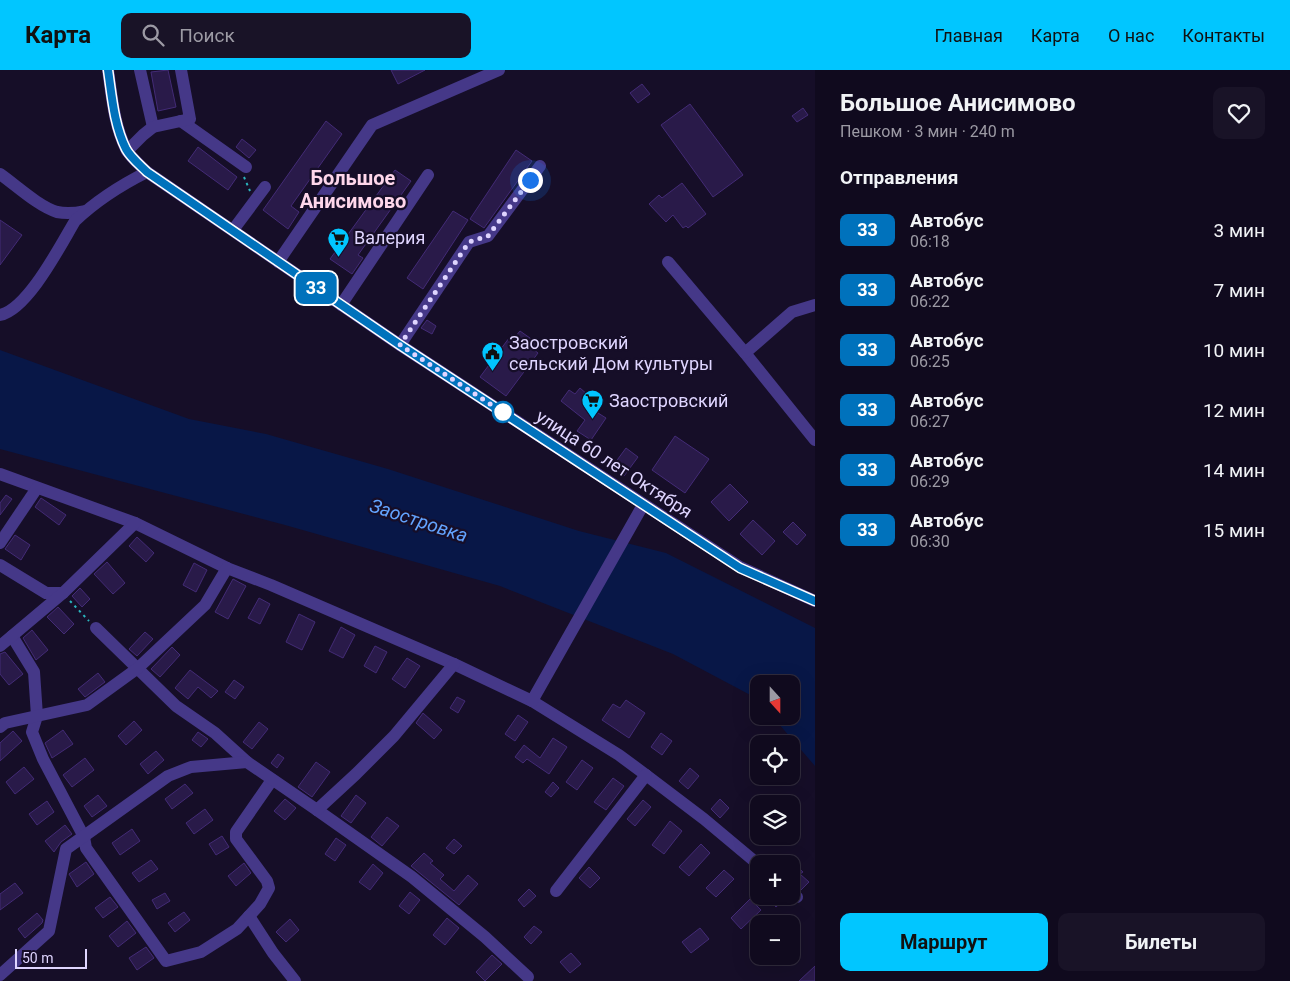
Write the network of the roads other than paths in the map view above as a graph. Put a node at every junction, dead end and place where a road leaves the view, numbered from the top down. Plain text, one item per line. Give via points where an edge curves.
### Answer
1 (108, 70) edge
2 (140, 70) edge
3 (181, 70) edge
4 (499, 70) edge
5 (181, 121) junction
6 (153, 127) junction
7 (127, 151) junction
8 (540, 166) dead end
9 (246, 167) dead end
10 (147, 172) junction
11 (0, 174) edge
12 (428, 176) dead end
13 (265, 187) dead end
14 (85, 211) junction
15 (233, 230) junction
16 (278, 262) junction
17 (668, 262) dead end
18 (341, 305) junction
19 (815, 305) edge
20 (0, 315) edge
21 (400, 345) junction
22 (745, 353) junction
23 (815, 440) edge
24 (0, 474) edge
25 (37, 488) junction
26 (643, 505) junction
27 (135, 523) junction
28 (0, 544) edge
29 (0, 565) edge
30 (227, 568) junction
31 (62, 593) junction
32 (815, 601) edge
33 (96, 628) road end
34 (12, 636) junction
35 (0, 646) edge
36 (454, 664) junction
37 (138, 668) junction
38 (532, 701) junction
39 (37, 716) junction
40 (0, 727) edge
41 (247, 762) junction
42 (646, 775) junction
43 (272, 780) junction
44 (317, 810) junction
45 (84, 837) junction
46 (750, 857) edge
47 (556, 891) dead end
48 (249, 916) junction
49 (0, 975) edge
50 (528, 977) dead end
51 (295, 981) edge

1 - 7 street, улица 60 лет Октября via 114,112
2 - 6 street
3 - 5 street via 190,118
4 - 16 street via 372,125
5 - 6 street
5 - 9 street
6 - 7 street
7 - 10 street, улица 60 лет Октября
8 - 21 street via 488,236 469,242
10 - 14 street
10 - 15 street, улица 60 лет Октября
11 - 14 street via 46,207 71,213
12 - 18 street
13 - 15 street
14 - 20 street via 75,221 25,299 8,314
15 - 16 street, улица 60 лет Октября
16 - 18 street, улица 60 лет Октября
17 - 22 street
18 - 21 street, улица 60 лет Октября
19 - 22 street via 792,312
21 - 26 street, улица 60 лет Октября
22 - 23 street
24 - 25 street
25 - 27 street
25 - 28 street
26 - 32 street, улица 60 лет Октября via 740,568
26 - 38 street
27 - 30 street
27 - 31 street
29 - 31 street via 46,593
30 - 36 street
30 - 37 street via 205,605
31 - 34 street
33 - 37 street
34 - 35 street
34 - 39 street via 34,672
36 - 38 street
36 - 44 street via 394,736
37 - 39 street via 87,705
37 - 41 street via 176,706
38 - 42 street
39 - 40 street
39 - 45 street via 32,732 43,760
41 - 43 street
41 - 45 street via 191,767 168,776
42 - 46 street
42 - 47 street
43 - 44 street
43 - 48 street via 236,832 236,839 269,888
44 - 50 street via 412,877
45 - 48 street via 86,848 166,962 201,952 237,929
45 - 49 street via 66,849 49,931
48 - 51 street

